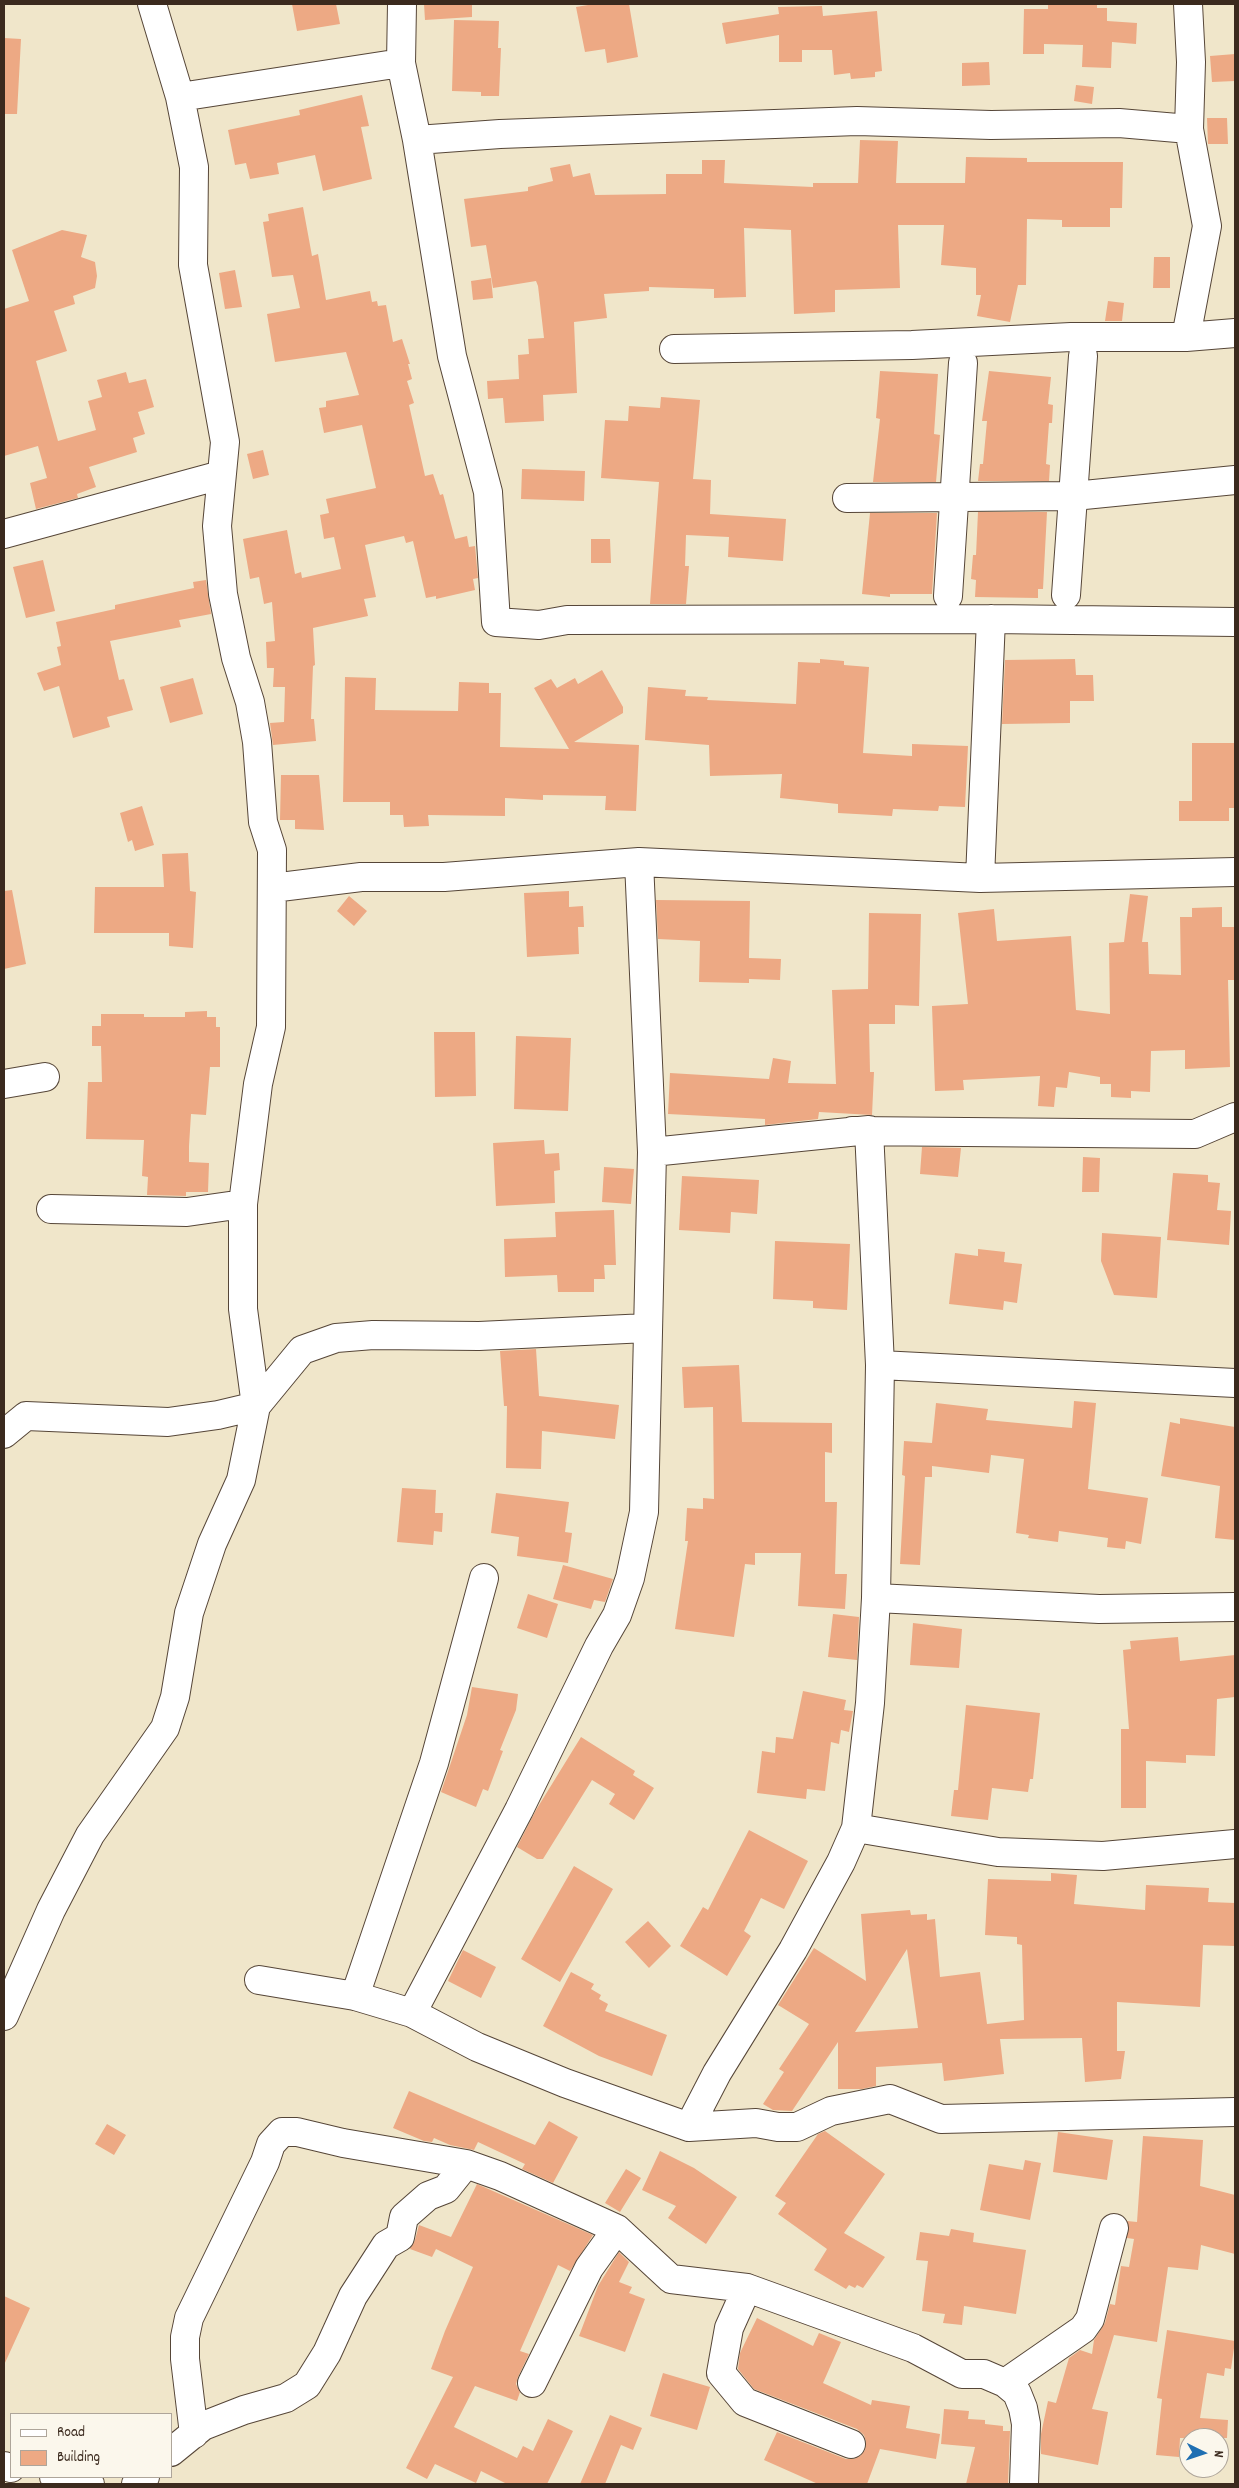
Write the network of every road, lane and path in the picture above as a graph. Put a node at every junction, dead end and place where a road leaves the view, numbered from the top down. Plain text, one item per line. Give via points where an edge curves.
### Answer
1 (152, 4) edge
2 (402, 4) edge
3 (1188, 4) edge
4 (400, 63) junction
5 (180, 97) junction
6 (1189, 129) junction
7 (417, 140) junction
8 (1235, 333) edge
9 (1186, 338) junction
10 (674, 349) dead end
11 (1083, 356) dead end
12 (963, 363) dead end
13 (221, 475) junction
14 (1235, 480) edge
15 (1074, 496) junction
16 (954, 497) junction
17 (846, 498) dead end
18 (4, 534) edge
19 (1066, 595) dead end
20 (948, 596) dead end
21 (991, 619) junction
22 (1235, 622) edge
23 (639, 862) junction
24 (1235, 872) edge
25 (980, 878) junction
26 (272, 888) junction
27 (45, 1077) dead end
28 (4, 1084) edge
29 (1235, 1117) edge
30 (869, 1130) junction
31 (651, 1144) junction
32 (243, 1204) junction
33 (51, 1209) dead end
34 (647, 1328) junction
35 (880, 1365) junction
36 (1235, 1383) edge
37 (256, 1406) junction
38 (4, 1434) edge
39 (484, 1578) dead end
40 (876, 1598) junction
41 (1235, 1607) edge
42 (856, 1828) junction
43 (1235, 1844) edge
44 (259, 1980) dead end
45 (355, 1996) junction
46 (412, 2013) junction
47 (4, 2016) edge
48 (1235, 2112) edge
49 (689, 2127) junction
50 (466, 2164) junction
51 (1114, 2228) dead end
52 (617, 2229) junction
53 (748, 2288) junction
54 (532, 2383) dead end
55 (1005, 2383) junction
56 (194, 2434) junction
57 (851, 2444) dead end
58 (172, 2451) edge
59 (60, 2478) edge
60 (90, 2484) edge
61 (1024, 2484) edge

1 - 5 street
2 - 4 street
3 - 6 street
4 - 5 street
4 - 7 street
5 - 13 street via 194,167 193,265 225,442
6 - 7 street via 1119,123 990,125 856,121
6 - 9 street via 1207,226
7 - 21 street via 452,356 488,492 496,622 539,625 567,620
8 - 9 street
9 - 10 street via 1071,337 912,345
11 - 15 street
12 - 16 street
13 - 18 street
13 - 26 street via 217,526 223,594 257,742 262,822 272,850
14 - 15 street
15 - 16 street
15 - 19 street
16 - 17 street
16 - 20 street
21 - 22 street
21 - 25 street
23 - 25 street
23 - 26 street via 444,877 361,877
23 - 31 street
24 - 25 street
26 - 32 street via 271,1027 258,1084
27 - 28 street
29 - 30 street via 1195,1134
30 - 31 street
30 - 35 street
31 - 34 street
32 - 33 street via 187,1212
32 - 37 street via 243,1309
34 - 37 street via 479,1336 336,1338 302,1350
34 - 46 street via 644,1512 630,1578 617,1615 520,1810
35 - 36 street
35 - 40 street
37 - 38 street via 168,1422 26,1416
37 - 47 street via 241,1480 212,1544 189,1613 175,1697 165,1728 90,1834 51,1910
39 - 45 street via 434,1763
40 - 41 street via 1100,1609
40 - 42 street via 870,1703
42 - 43 street via 998,1852 1036,1854 1103,1856
42 - 49 street via 793,1950 717,2073
44 - 45 street
45 - 46 street
46 - 49 street via 486,2051
48 - 49 street via 941,2119 890,2099 831,2111 797,2127 756,2123
50 - 52 street
50 - 56 street via 446,2189 428,2196 404,2216 400,2237 386,2245 353,2296 327,2353 307,2385 286,2398 203,2426
50 - 56 street via 297,2132 282,2132 271,2144 189,2318 185,2359
51 - 55 street via 1090,2319 1083,2328
52 - 53 street via 671,2279
52 - 54 street via 589,2268
53 - 55 street via 913,2348 962,2374 984,2374
53 - 57 street via 729,2328 721,2373 745,2402
55 - 61 street via 1016,2393 1023,2408 1026,2424
56 - 58 street
59 - 60 street

